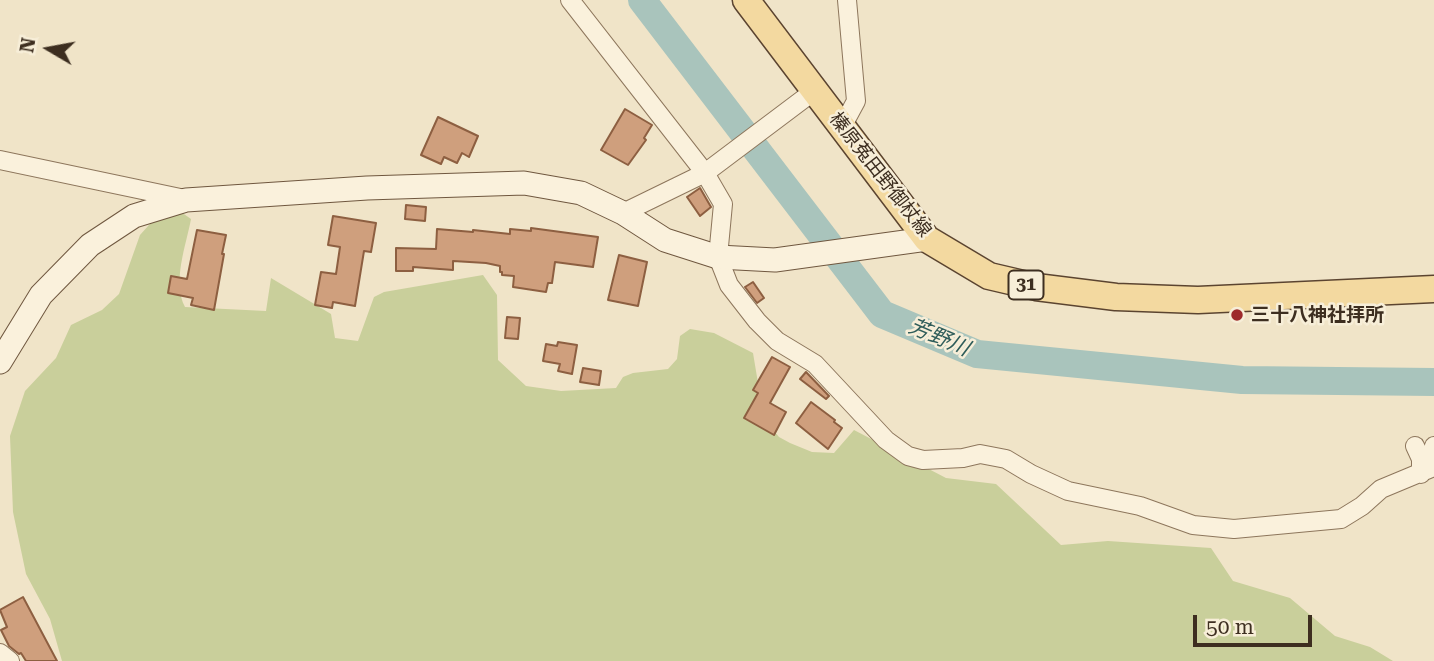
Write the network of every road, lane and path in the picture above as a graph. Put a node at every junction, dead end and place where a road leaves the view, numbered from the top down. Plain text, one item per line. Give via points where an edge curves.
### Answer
1 (570, 0) edge
2 (746, 0) edge
3 (847, 0) edge
4 (809, 94) junction
5 (842, 127) junction
6 (0, 160) edge
7 (705, 173) junction
8 (186, 200) junction
9 (623, 213) junction
10 (921, 239) junction
11 (718, 257) junction
12 (1434, 289) edge
13 (0, 362) edge
14 (1415, 446) dead end
15 (1434, 446) edge
16 (1433, 453) edge
17 (1421, 474) junction
18 (0, 653) edge
19 (10, 661) edge

1 - 7 street
2 - 4 main road, 榛原菟田野御杖線 / 31
3 - 5 street via 856,101
4 - 5 main road, 榛原菟田野御杖線 / 31
4 - 7 street
5 - 10 main road, 榛原菟田野御杖線 / 31
6 - 8 street
7 - 9 street
7 - 11 street via 723,204
8 - 9 street via 524,183 581,193
8 - 13 street via 134,216 90,245 41,295
9 - 11 street via 665,240
10 - 11 street via 775,260
10 - 12 main road, 榛原菟田野御杖線 / 31 via 989,276 1116,297 1199,300
11 - 17 street via 729,285 757,321 777,341 815,364 886,440 908,456 923,460 980,454 1006,458 1068,491 1140,506 1193,525 1234,529 1341,519 1381,489
14 - 17 street
15 - 16 street
16 - 17 street via 1429,469
18 - 19 street

